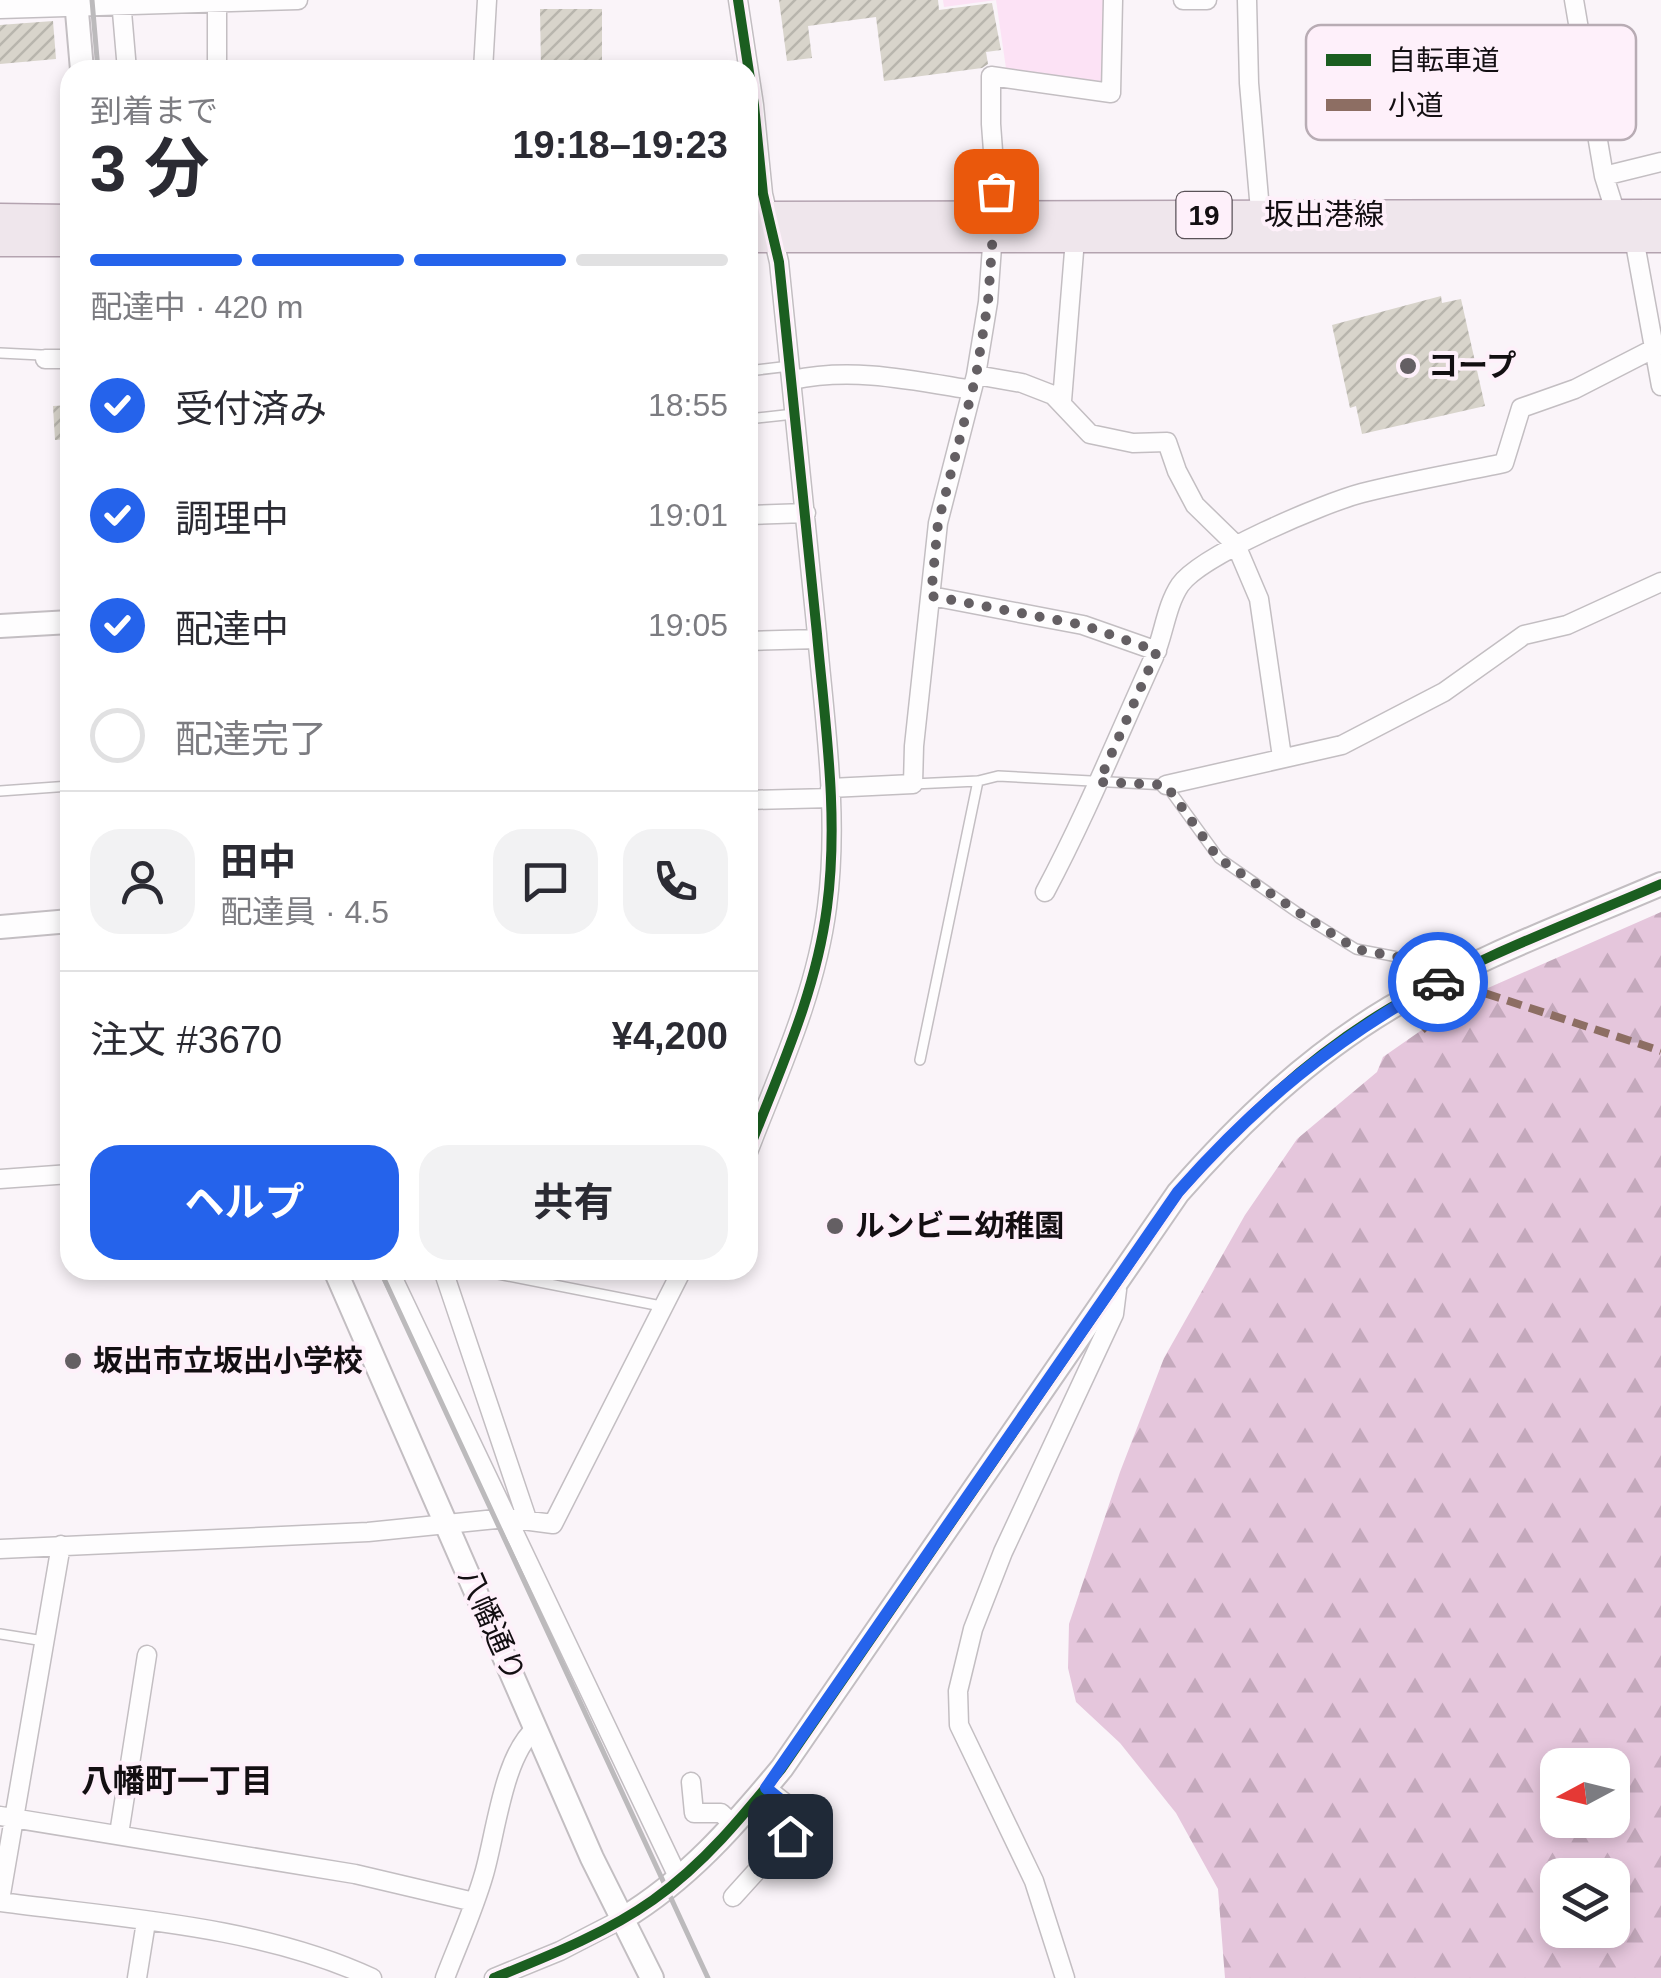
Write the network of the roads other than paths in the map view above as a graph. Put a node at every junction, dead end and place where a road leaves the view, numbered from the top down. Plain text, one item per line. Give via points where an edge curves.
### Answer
1 (216, 0) edge
2 (298, 0) edge
3 (487, 0) edge
4 (738, 0) edge
5 (1113, 0) edge
6 (1183, 0) edge
7 (1207, 0) edge
8 (1247, 0) edge
9 (1574, 0) edge
10 (122, 2) edge
11 (76, 3) edge
12 (0, 9) edge
13 (1578, 25) edge
14 (81, 60) edge
15 (126, 60) edge
16 (217, 60) edge
17 (484, 60) edge
18 (744, 60) edge
19 (1598, 140) edge
20 (1661, 162) edge
21 (1604, 176) junction
22 (758, 186) edge
23 (1616, 214) junction
24 (1661, 214) edge
25 (0, 218) edge
26 (60, 220) edge
27 (1261, 227) junction
28 (993, 228) junction
29 (763, 233) edge
30 (1075, 238) junction
31 (1648, 238) edge
32 (0, 242) edge
33 (60, 242) edge
34 (1655, 348) junction
35 (0, 353) edge
36 (44, 358) joint
37 (60, 359) edge
38 (758, 371) edge
39 (791, 373) junction
40 (974, 383) junction
41 (1661, 386) edge
42 (1062, 402) junction
43 (795, 414) junction
44 (758, 418) edge
45 (806, 513) junction
46 (758, 515) edge
47 (1236, 544) junction
48 (1661, 582) edge
49 (931, 596) junction
50 (60, 623) edge
51 (0, 626) edge
52 (817, 640) junction
53 (758, 641) edge
54 (1157, 651) junction
55 (1282, 757) junction
56 (978, 782) junction
57 (1099, 782) junction
58 (913, 784) junction
59 (1166, 785) junction
60 (60, 787) edge
61 (0, 791) edge
62 (831, 793) junction
63 (758, 799) edge
64 (1661, 884) edge
65 (1045, 892) dead end
66 (60, 922) edge
67 (0, 927) edge
68 (1440, 981) junction
69 (920, 1060) dead end
70 (758, 1127) edge
71 (60, 1175) edge
72 (0, 1179) edge
73 (338, 1280) edge
74 (395, 1280) edge
75 (446, 1280) edge
76 (529, 1280) edge
77 (676, 1280) edge
78 (1114, 1284) junction
79 (661, 1306) junction
80 (506, 1518) junction
81 (528, 1519) junction
82 (447, 1522) junction
83 (61, 1546) junction
84 (0, 1548) edge
85 (0, 1634) edge
86 (44, 1641) junction
87 (147, 1655) dead end
88 (536, 1728) junction
89 (691, 1782) dead end
90 (766, 1788) junction
91 (7, 1817) edge
92 (734, 1825) junction
93 (119, 1834) junction
94 (679, 1880) junction
95 (732, 1897) dead end
96 (0, 1901) edge
97 (474, 1902) junction
98 (622, 1919) junction
99 (146, 1922) junction
100 (138, 1978) edge
101 (372, 1978) edge
102 (445, 1978) edge
103 (494, 1978) edge
104 (652, 1978) edge
105 (1065, 1978) edge

1 - 2 street
1 - 10 street
1 - 16 street
3 - 17 street
4 - 18 street
5 - 28 street via 1111,93 991,76
6 - 7 street
8 - 27 street
9 - 13 street
10 - 11 street
10 - 15 street
11 - 12 street
11 - 14 street
19 - 21 street
20 - 21 street
21 - 23 street
22 - 29 street
23 - 24 main road, 坂出港線 / 19
23 - 27 main road, 坂出港線 / 19
23 - 31 street
25 - 26 main road
27 - 28 main road, 坂出港線 / 19
27 - 30 main road, 坂出港線 / 19
27 - 31 main road, 坂出港線 / 19
28 - 29 main road, 坂出港線 / 19
28 - 30 main road, 坂出港線 / 19
28 - 40 street
29 - 39 street
30 - 42 street
31 - 34 street via 1641,290
32 - 33 main road
34 - 41 street
34 - 47 street via 1520,408 1504,463 1359,494
35 - 36 lane
36 - 37 street
38 - 39 lane
39 - 40 street
39 - 43 street
40 - 42 street via 1022,383
40 - 49 street via 938,523
42 - 47 street via 1090,434 1166,442 1195,505
43 - 44 lane
43 - 45 street
45 - 46 street
45 - 52 street
47 - 54 street via 1181,584
47 - 55 street via 1259,599
48 - 55 street via 1566,625 1524,636 1444,692 1342,745
49 - 54 street via 1083,625
49 - 58 street
50 - 51 street
52 - 53 street
52 - 62 street
54 - 57 street
55 - 59 street
56 - 57 lane via 998,776
56 - 58 lane
56 - 69 lane
57 - 59 lane
57 - 65 street
58 - 62 street
59 - 68 lane via 1218,858 1356,949 1428,963
60 - 61 lane
62 - 63 street
62 - 70 street via 826,911 807,1002
64 - 68 street
66 - 67 street
68 - 78 street via 1339,1042 1274,1092 1178,1192
71 - 72 street
73 - 82 street, 八幡通り
74 - 80 street
75 - 81 street
76 - 79 lane
77 - 79 street
78 - 90 street
78 - 105 street via 1114,1314 1002,1552 972,1629 958,1691 959,1725 1034,1882
79 - 81 street via 553,1524
80 - 81 street
80 - 82 street
80 - 94 street
82 - 83 street via 368,1532
82 - 88 street, 八幡通り
83 - 84 street
83 - 86 street
85 - 86 lane
86 - 91 street
87 - 93 street
88 - 97 street via 514,1762
88 - 98 street, 八幡通り
89 - 92 street via 694,1814 721,1813
90 - 92 street
90 - 95 street via 798,1814 798,1824
91 - 93 street
91 - 96 street
92 - 94 street
93 - 97 street via 355,1874
94 - 98 street
96 - 99 street
97 - 102 street
98 - 103 street
98 - 104 street, 八幡通り
99 - 100 street
99 - 101 street via 254,1939

